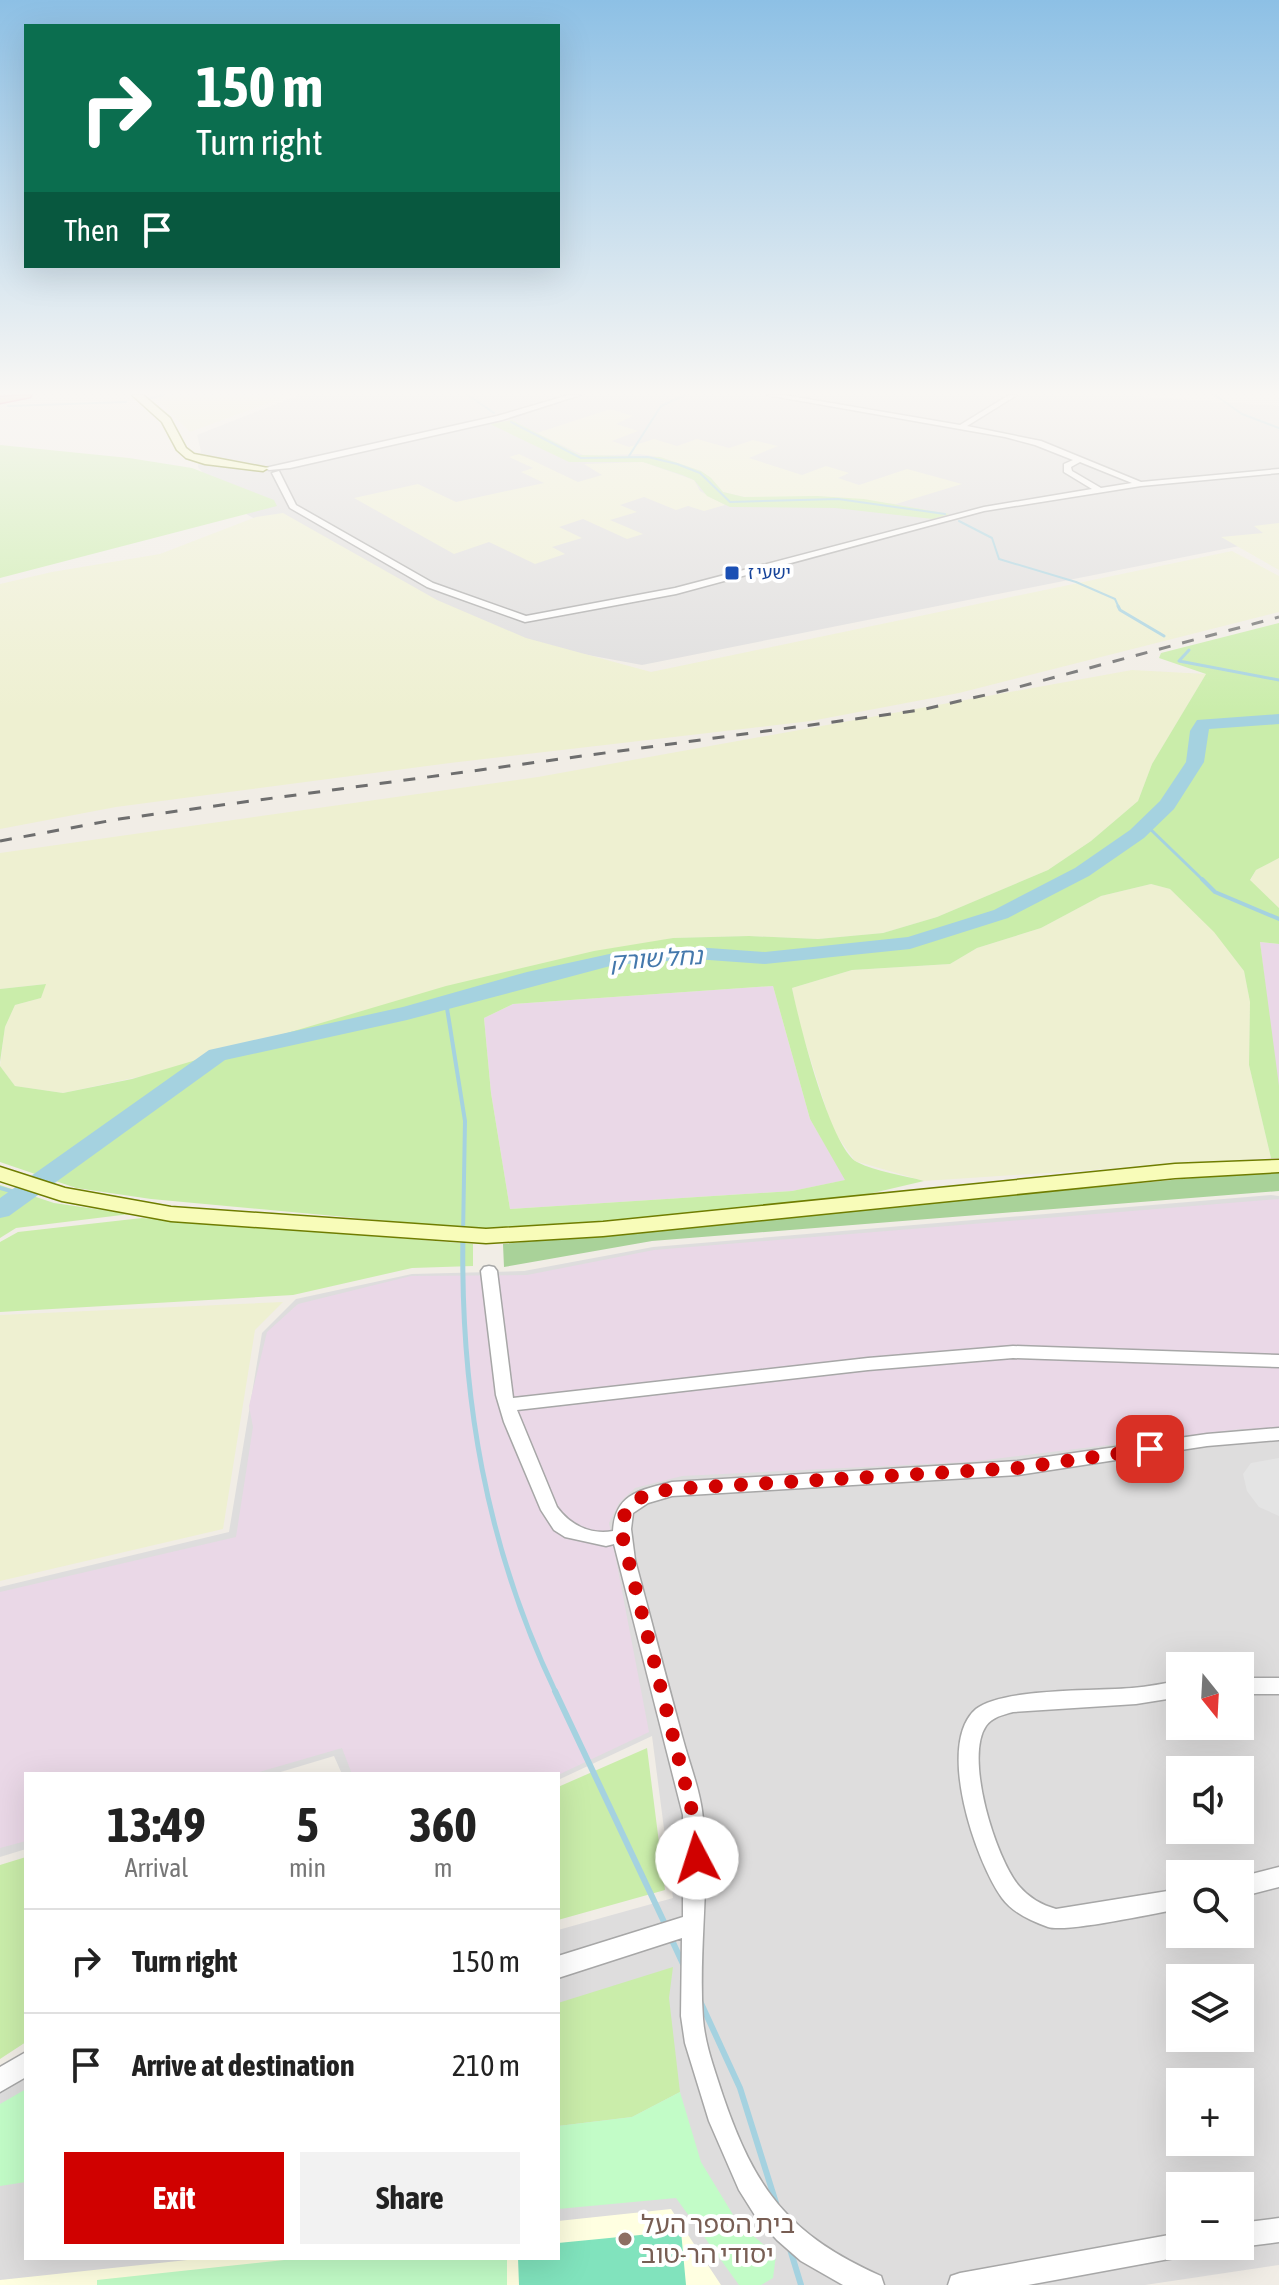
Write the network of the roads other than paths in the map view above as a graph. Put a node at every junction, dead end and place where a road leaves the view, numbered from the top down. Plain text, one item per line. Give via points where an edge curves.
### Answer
1 (289, 502) edge
2 (1029, 502) edge
3 (1279, 1166) edge
4 (0, 1174) edge
5 (489, 1271) dead end
6 (1279, 1361) edge
7 (507, 1405) junction
8 (1279, 1434) edge
9 (621, 1536) junction
10 (1254, 1686) edge
11 (1279, 1686) edge
12 (1166, 1690) edge
13 (1279, 1877) edge
14 (1254, 1883) edge
15 (1166, 1901) edge
16 (695, 1923) junction
17 (560, 1966) edge
18 (24, 2064) edge
19 (0, 2081) edge
20 (1279, 2230) edge
21 (1254, 2233) edge
22 (1166, 2248) edge
23 (872, 2285) edge
24 (960, 2285) edge

1 - 2 street via 418,578 525,619 690,588
3 - 4 main road via 1175,1171 486,1236 171,1214 62,1194
5 - 7 street
6 - 7 street via 998,1353
7 - 9 street via 560,1525 586,1536
8 - 9 street via 1018,1468 672,1489 636,1499 625,1510
9 - 16 street via 693,1815
10 - 11 street
12 - 15 street via 998,1708 974,1726 969,1756 989,1854 1009,1891 1024,1906 1056,1919
13 - 14 street
16 - 17 street
16 - 23 street via 692,2019 697,2047 724,2136 745,2181 811,2256
18 - 19 street
20 - 21 street
22 - 24 street

